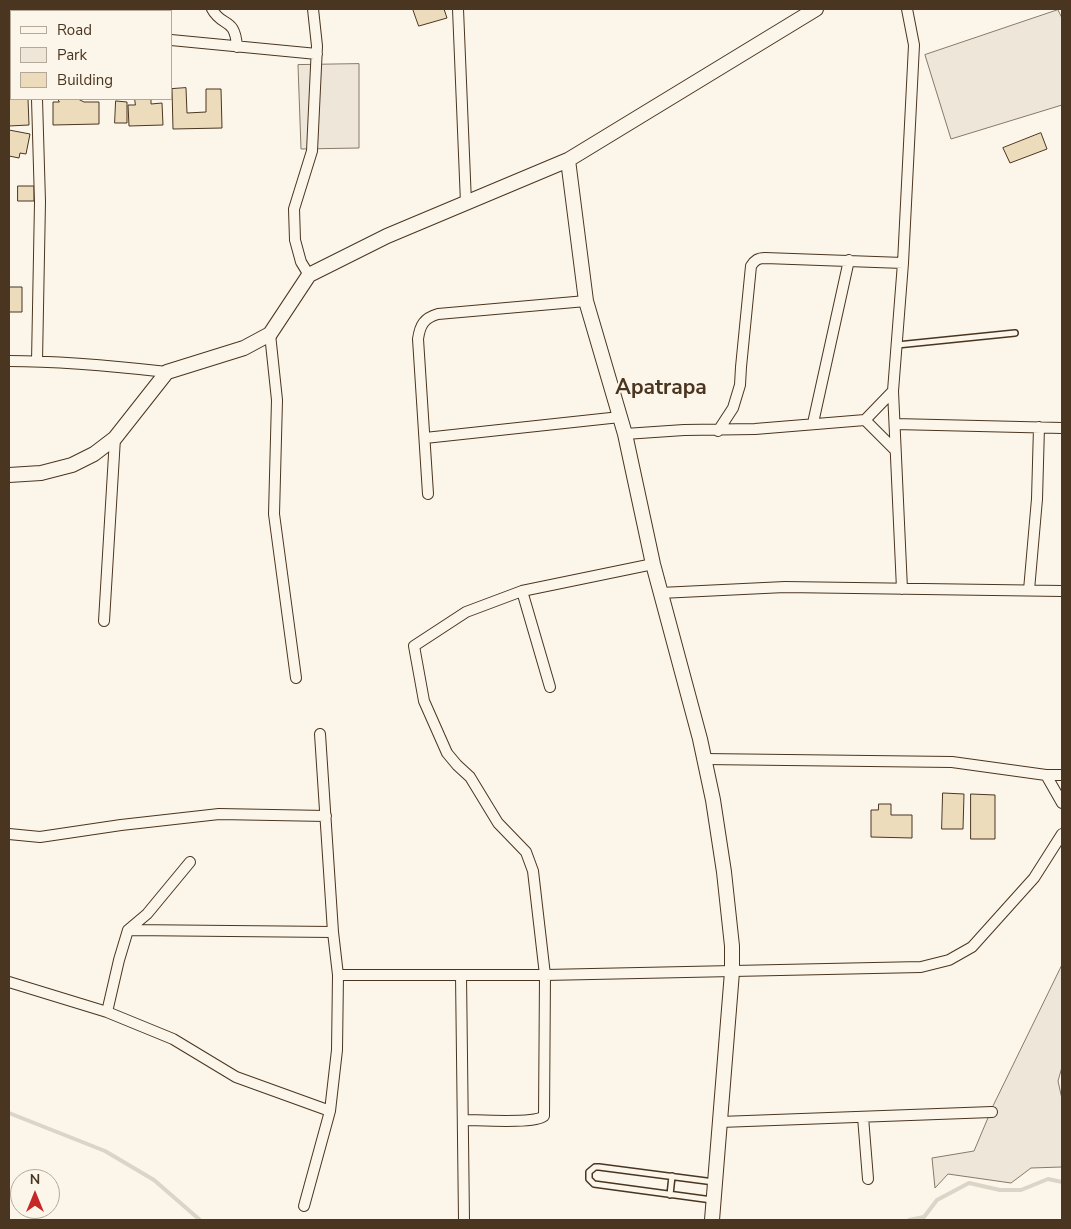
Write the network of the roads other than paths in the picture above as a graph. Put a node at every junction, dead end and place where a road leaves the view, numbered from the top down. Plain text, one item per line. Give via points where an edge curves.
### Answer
1 (212, 9) edge
2 (314, 9) edge
3 (458, 9) edge
4 (816, 9) edge
5 (908, 9) edge
6 (172, 40) edge
7 (237, 47) junction
8 (317, 54) junction
9 (37, 100) edge
10 (568, 160) junction
11 (466, 203) junction
12 (849, 260) junction
13 (903, 263) junction
14 (309, 275) junction
15 (586, 301) junction
16 (1015, 333) dead end
17 (270, 334) junction
18 (897, 345) junction
19 (9, 361) edge
20 (37, 361) junction
21 (167, 372) junction
22 (893, 391) junction
23 (620, 417) junction
24 (865, 420) junction
25 (813, 423) junction
26 (895, 424) junction
27 (1039, 427) junction
28 (1062, 428) edge
29 (718, 431) junction
30 (624, 434) junction
31 (115, 438) junction
32 (425, 438) junction
33 (895, 450) junction
34 (9, 475) edge
35 (428, 494) dead end
36 (653, 564) junction
37 (902, 588) junction
38 (1029, 590) junction
39 (1062, 591) edge
40 (522, 592) junction
41 (660, 593) junction
42 (104, 621) dead end
43 (296, 678) dead end
44 (550, 687) dead end
45 (320, 734) dead end
46 (704, 759) junction
47 (1046, 775) junction
48 (1062, 776) edge
49 (1062, 803) edge
50 (326, 816) junction
51 (9, 834) edge
52 (1062, 834) edge
53 (190, 862) dead end
54 (128, 930) junction
55 (332, 932) junction
56 (732, 972) junction
57 (338, 975) junction
58 (461, 976) junction
59 (545, 976) junction
60 (9, 982) edge
61 (107, 1012) junction
62 (330, 1111) junction
63 (992, 1112) dead end
64 (863, 1117) junction
65 (464, 1120) junction
66 (720, 1122) junction
67 (672, 1176) junction
68 (868, 1179) dead end
69 (715, 1182) junction
70 (670, 1195) junction
71 (713, 1200) junction
72 (304, 1206) dead end
73 (464, 1220) edge
74 (712, 1220) edge

1 - 7 street via 233,26
2 - 8 street
3 - 11 street
4 - 10 street
5 - 13 street via 914,45
6 - 7 street
7 - 8 street
8 - 14 street via 312,151 294,209 295,240 301,262
9 - 20 street via 40,202
10 - 11 street
10 - 15 street
11 - 14 street via 387,236
12 - 13 street
12 - 25 street
12 - 29 street via 759,258 751,266 740,386 733,408
13 - 18 street
14 - 17 street
15 - 23 street
15 - 32 street via 430,316 423,322 418,339
16 - 18 lane
17 - 21 street via 244,348
17 - 43 street via 277,400 274,514
18 - 22 street
19 - 20 street
20 - 21 street
21 - 31 street
22 - 24 street
22 - 26 street
23 - 30 street
23 - 32 street
24 - 25 street
24 - 33 street
25 - 29 street
26 - 27 street
26 - 33 street
27 - 28 street
27 - 38 street
29 - 30 street
30 - 36 street
31 - 34 street via 72,465 41,473
31 - 42 street
32 - 35 street
33 - 37 street
36 - 40 street
36 - 41 street
37 - 38 street
37 - 41 street via 785,587
38 - 39 street
40 - 44 street
40 - 59 street via 466,612 416,643 414,650 424,701 447,752 470,777 498,823 526,852 533,871
41 - 46 street
45 - 50 street
46 - 47 street via 952,762
46 - 56 street via 724,872
47 - 48 street
47 - 49 street
50 - 51 street via 219,814 40,837
50 - 55 street
52 - 56 street via 1034,878 972,947 950,960 921,967
53 - 54 street via 147,914
54 - 55 street
54 - 61 street
55 - 57 street
56 - 59 street
56 - 66 street
57 - 58 street
57 - 62 street via 337,1050
58 - 59 street
58 - 65 street
59 - 65 street via 544,1116 516,1121
60 - 61 street
61 - 62 street via 173,1039 236,1077
62 - 72 street
63 - 64 street
64 - 66 street
64 - 68 street
65 - 73 street
66 - 69 street
67 - 69 lane
67 - 70 lane
67 - 70 lane via 599,1167 589,1172 590,1182 594,1184
69 - 71 street
70 - 71 lane
71 - 74 street

